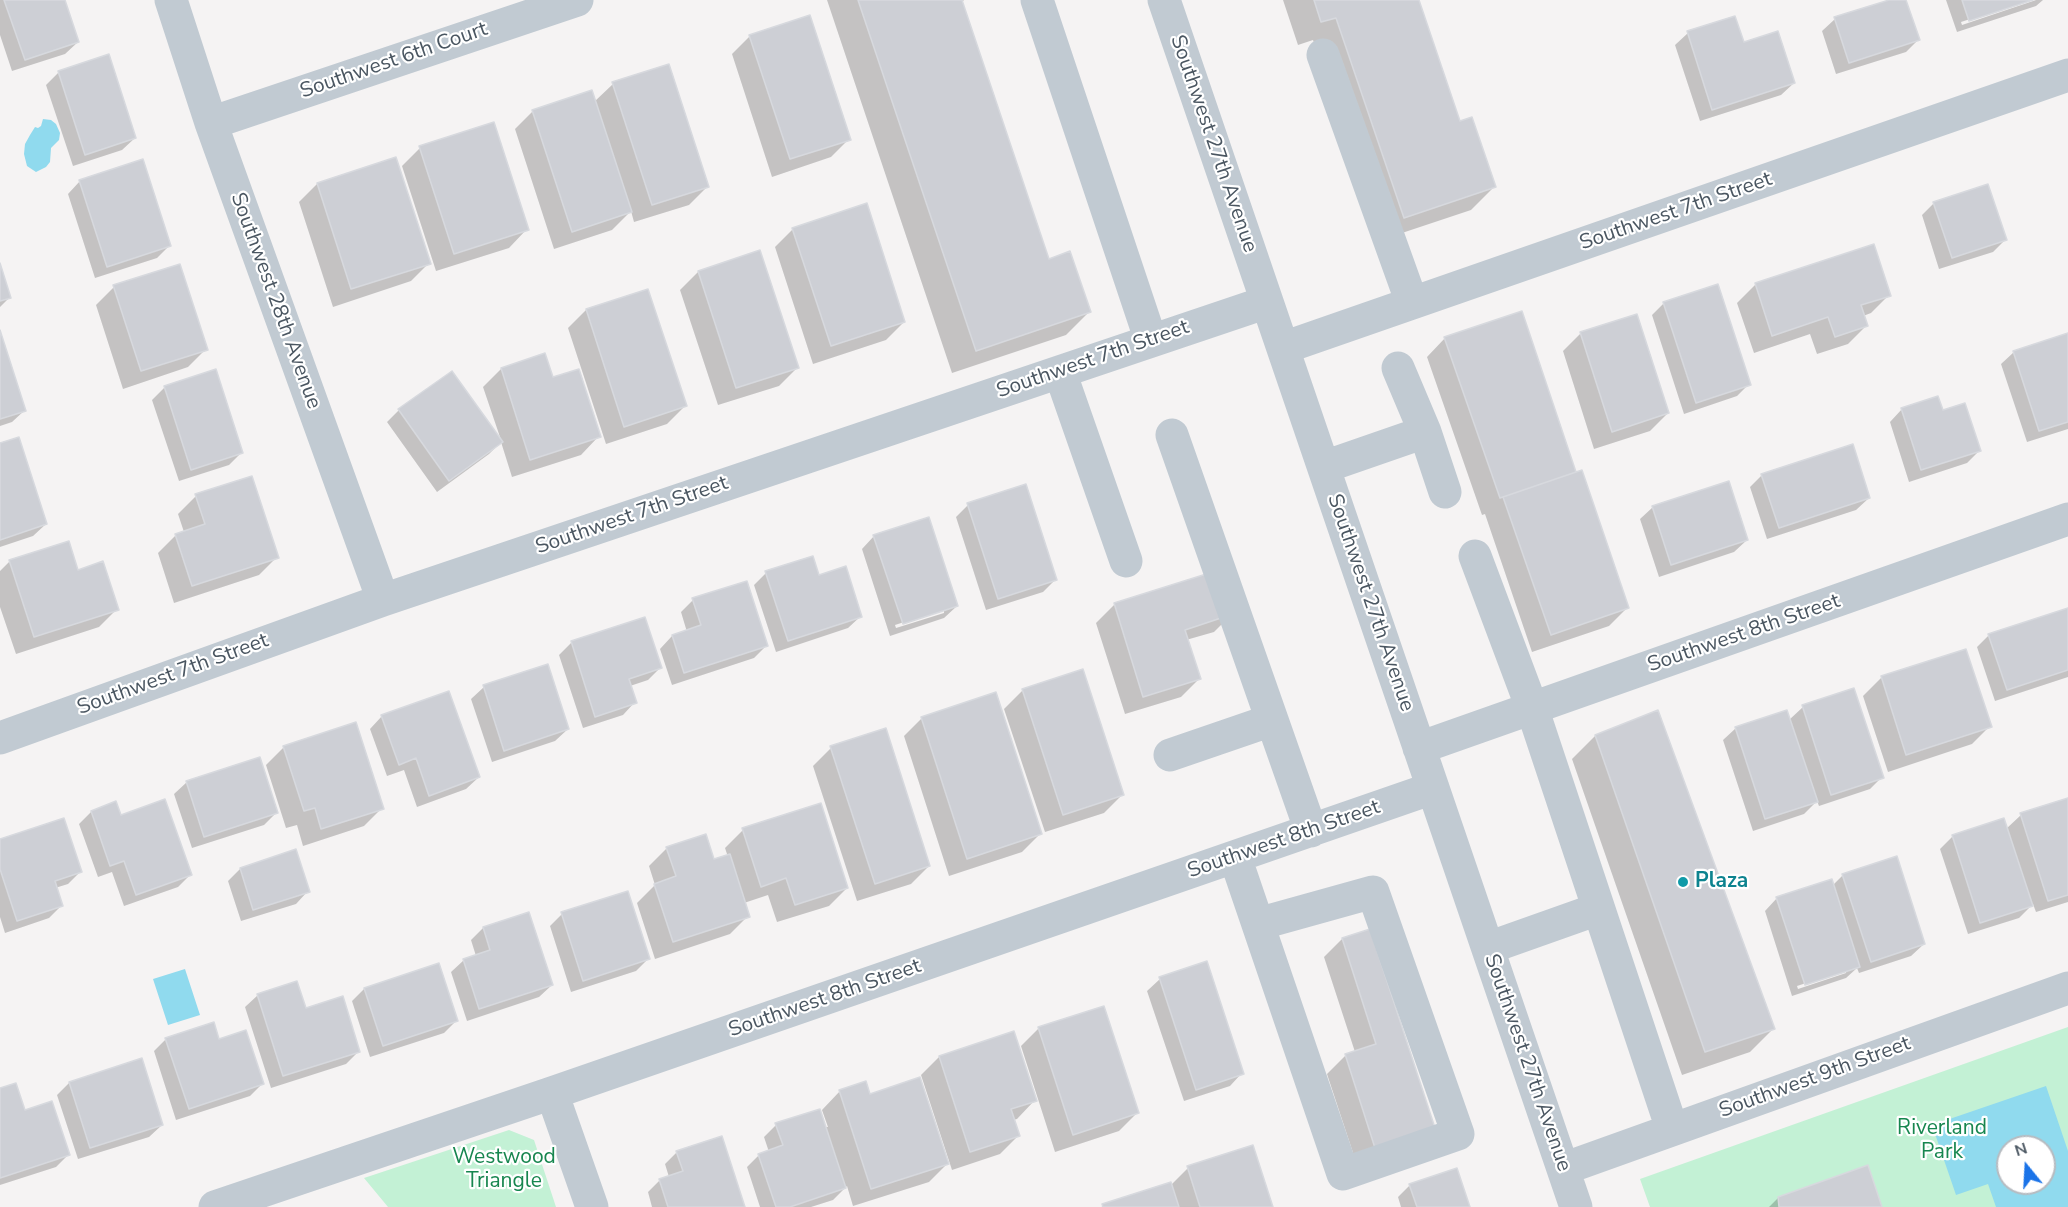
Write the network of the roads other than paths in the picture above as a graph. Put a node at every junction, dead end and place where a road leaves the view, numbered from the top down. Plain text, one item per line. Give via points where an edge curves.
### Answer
1 (171, 0) edge
2 (577, 0) edge
3 (1037, 0) edge
4 (1164, 0) edge
5 (1323, 55) dead end
6 (2068, 75) edge
7 (211, 123) junction
8 (1267, 302) junction
9 (1412, 303) junction
10 (1151, 341) junction
11 (1283, 348) junction
12 (1398, 368) dead end
13 (1060, 372) junction
14 (1425, 432) junction
15 (1172, 435) dead end
16 (1324, 467) junction
17 (1445, 492) dead end
18 (2068, 519) edge
19 (1475, 555) dead end
20 (1126, 561) dead end
21 (383, 600) junction
22 (1532, 708) junction
23 (1272, 720) junction
24 (0, 738) edge
25 (1419, 748) junction
26 (1170, 755) dead end
27 (1433, 788) junction
28 (1311, 831) junction
29 (1235, 858) junction
30 (1598, 909) junction
31 (1258, 924) junction
32 (1488, 948) junction
33 (2068, 988) edge
34 (552, 1093) junction
35 (1672, 1130) junction
36 (1563, 1169) junction
37 (215, 1207) edge
38 (592, 1207) edge
39 (1576, 1207) edge

1 - 7 street, Southwest 28th Avenue
2 - 7 street, Southwest 6th Court
3 - 10 street
4 - 8 street, Southwest 27th Avenue
5 - 9 street
6 - 9 street, Southwest 7th Street
7 - 21 street, Southwest 28th Avenue
8 - 10 street, Southwest 7th Street
8 - 11 street, Southwest 27th Avenue
9 - 11 street, Southwest 7th Street
10 - 13 street, Southwest 7th Street
11 - 16 street, Southwest 27th Avenue
12 - 14 street
13 - 20 street
13 - 21 street, Southwest 7th Street
14 - 16 street
14 - 17 street
15 - 23 street
16 - 25 street, Southwest 27th Avenue
18 - 22 street, Southwest 8th Street
19 - 22 street
21 - 24 street, Southwest 7th Street
22 - 25 street, Southwest 8th Street
22 - 30 street
23 - 26 street
23 - 28 street
25 - 27 street, Southwest 27th Avenue
27 - 28 street, Southwest 8th Street
27 - 32 street, Southwest 27th Avenue
28 - 29 street, Southwest 8th Street
29 - 31 street
29 - 34 street, Southwest 8th Street
30 - 32 street
30 - 35 street
31 - 31 street via 1342,1174 1458,1134 1373,892
32 - 36 street, Southwest 27th Avenue
33 - 35 street, Southwest 9th Street
34 - 37 street, Southwest 8th Street
34 - 38 street
35 - 36 street, Southwest 9th Street
36 - 39 street, Southwest 27th Avenue

